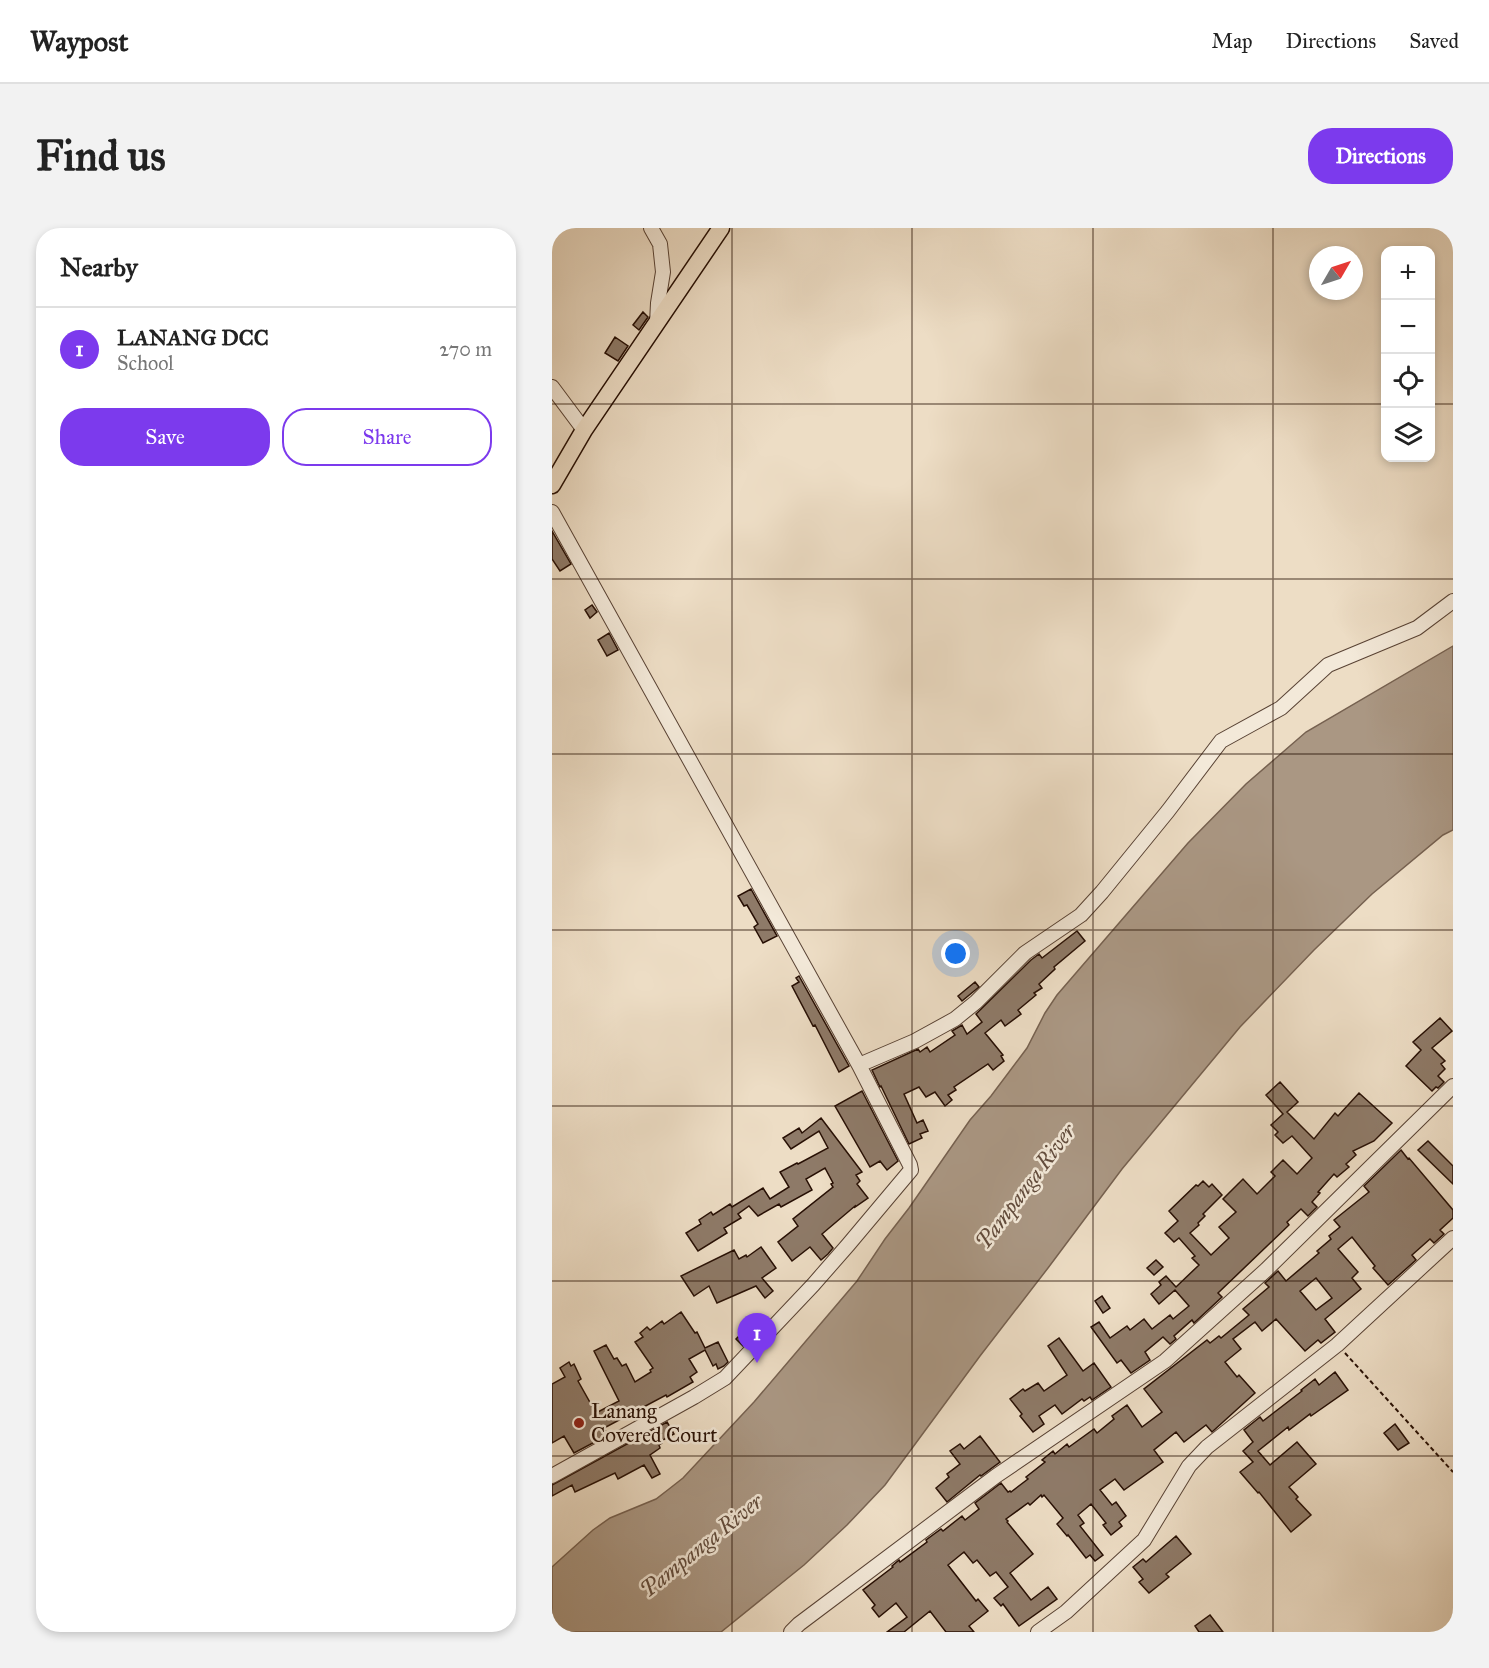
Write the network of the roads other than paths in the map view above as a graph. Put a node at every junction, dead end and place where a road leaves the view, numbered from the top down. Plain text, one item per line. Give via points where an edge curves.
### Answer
1 (651, 228) edge
2 (716, 231) edge
3 (657, 323) junction
4 (552, 387) edge
5 (584, 430) junction
6 (552, 485) edge
7 (552, 513) edge
8 (1453, 601) edge
9 (859, 1065) junction
10 (1453, 1086) edge
11 (1453, 1238) edge
12 (552, 1476) edge
13 (791, 1632) edge
14 (1038, 1632) edge

1 - 3 street via 660,244 663,272
2 - 3 main road
3 - 5 main road
4 - 5 street
5 - 6 main road
7 - 9 street
8 - 9 street via 1417,628 1328,665 1281,708 1221,741 1081,915 1025,953 955,1019
9 - 12 street via 911,1170 820,1277 724,1378
10 - 13 street via 1266,1270 1165,1361 996,1476
11 - 14 street via 1337,1345 1207,1447 1189,1466 1144,1540 1066,1612

